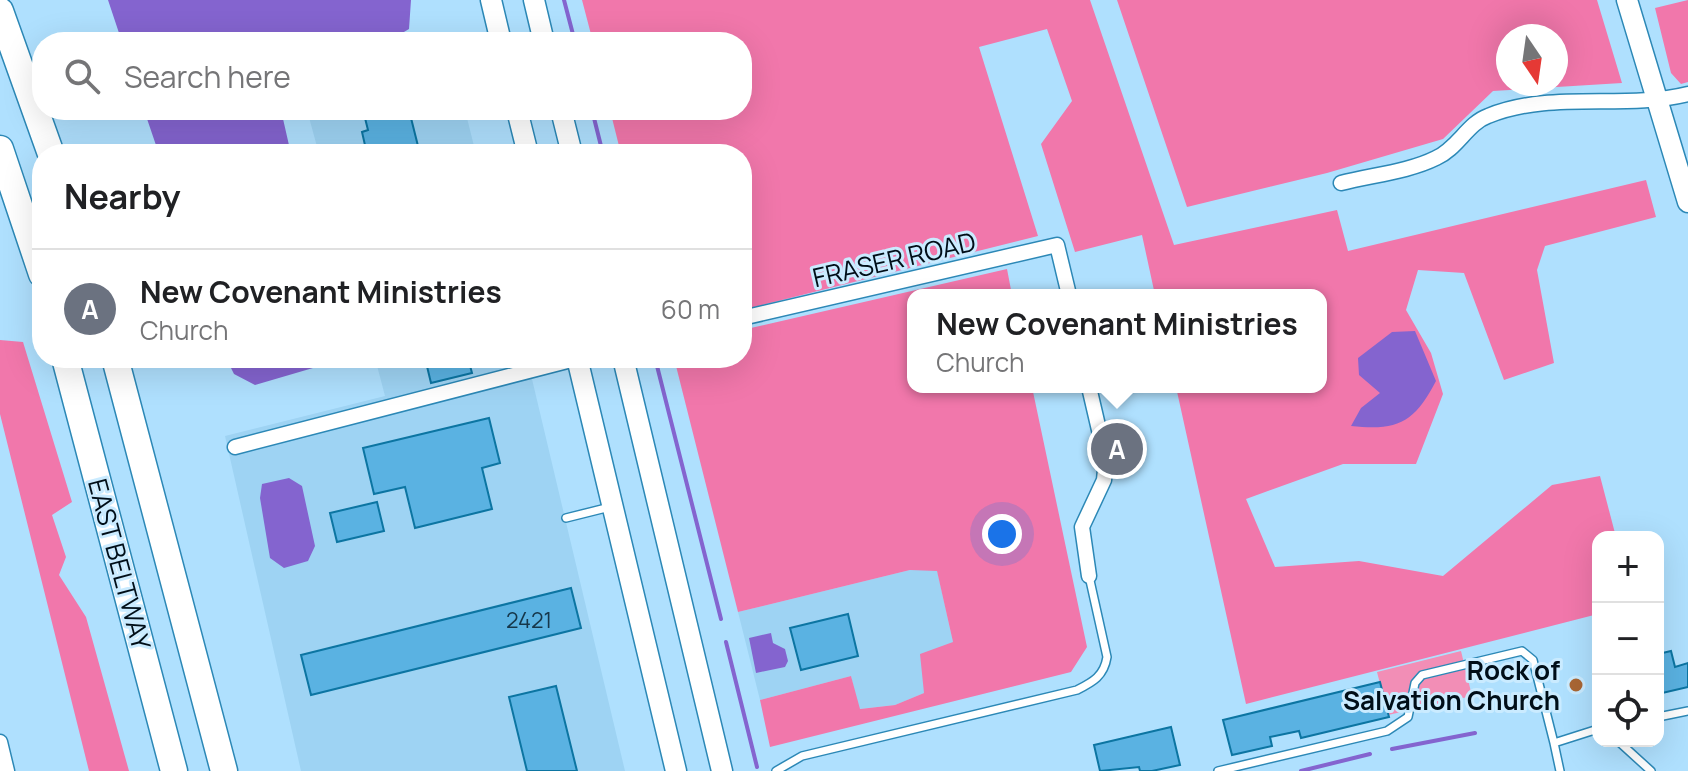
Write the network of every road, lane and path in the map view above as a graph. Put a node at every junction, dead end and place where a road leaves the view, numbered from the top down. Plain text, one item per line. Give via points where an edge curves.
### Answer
1 (491, 0) edge
2 (534, 0) edge
3 (1627, 0) edge
4 (0, 11) edge
5 (499, 32) edge
6 (542, 32) edge
7 (1688, 94) edge
8 (32, 101) edge
9 (1658, 101) junction
10 (39, 120) edge
11 (520, 120) edge
12 (564, 120) edge
13 (47, 144) edge
14 (526, 144) edge
15 (570, 144) edge
16 (0, 149) edge
17 (1341, 183) dead end
18 (1688, 202) edge
19 (32, 244) edge
20 (1068, 289) edge
21 (752, 316) edge
22 (68, 368) edge
23 (118, 368) edge
24 (539, 368) edge
25 (580, 368) edge
26 (625, 368) edge
27 (1090, 393) edge
28 (235, 447) dead end
29 (613, 506) junction
30 (566, 518) dead end
31 (1089, 576) joint
32 (1688, 711) edge
33 (1664, 716) edge
34 (1592, 731) edge
35 (0, 742) edge
36 (1554, 743) junction
37 (1625, 747) edge
38 (7, 771) edge
39 (174, 771) edge
40 (224, 771) edge
41 (676, 771) edge
42 (722, 771) edge
43 (776, 771) edge
44 (1218, 771) edge
45 (1560, 771) edge
46 (1651, 771) edge

1 - 5 main road
2 - 6 main road
3 - 9 main road
4 - 8 highway
7 - 9 street
9 - 17 street via 1533,105 1485,116 1435,159
9 - 18 main road
10 - 13 highway
11 - 14 main road
12 - 15 main road
16 - 19 highway
20 - 21 street, FRASER ROAD via 1057,245
22 - 39 highway, EAST BELTWAY
23 - 40 highway, EAST BELTWAY
24 - 28 street
25 - 29 main road
26 - 42 main road
27 - 31 street via 1106,460 1104,480 1082,527
29 - 30 lane
29 - 41 main road
31 - 43 lane via 1107,657 1105,671 1092,683 802,756
32 - 33 lane
34 - 36 lane
35 - 38 street
36 - 44 lane via 1533,660 1522,651 1422,675 1415,683 1408,717 1387,731
36 - 45 lane
37 - 46 lane

